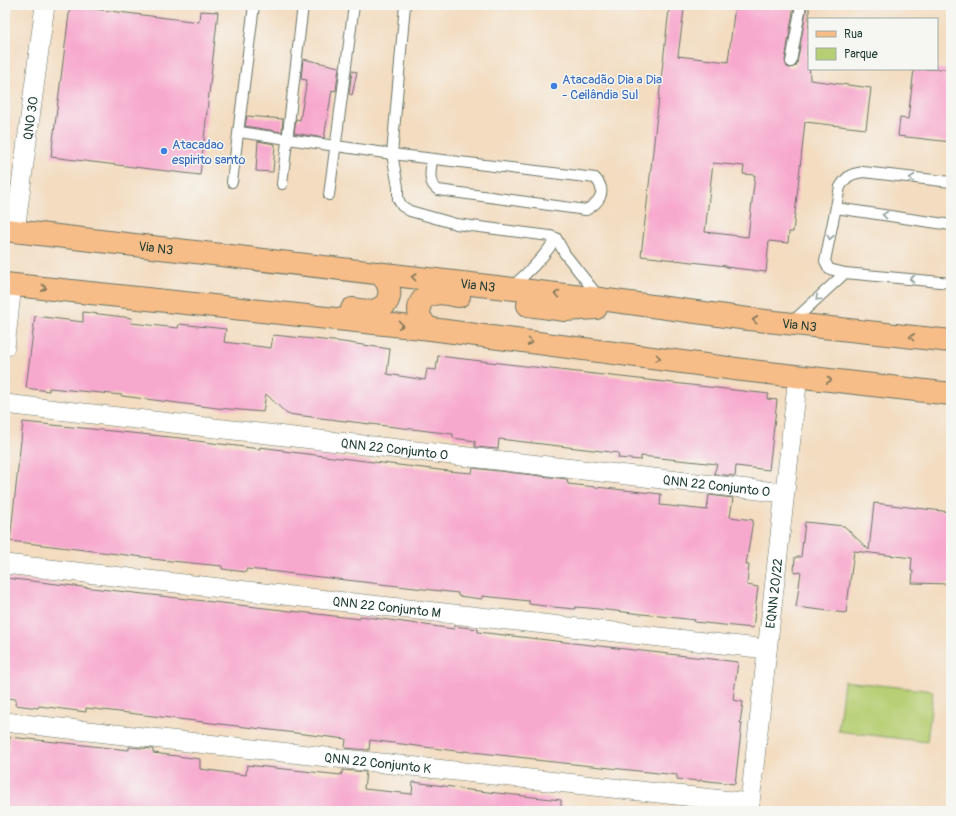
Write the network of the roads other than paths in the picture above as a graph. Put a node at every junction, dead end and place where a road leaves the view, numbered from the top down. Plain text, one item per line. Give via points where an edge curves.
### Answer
1 (45, 5) edge
2 (254, 5) edge
3 (303, 5) edge
4 (354, 5) edge
5 (406, 5) edge
6 (801, 5) edge
7 (791, 62) dead end
8 (239, 132) junction
9 (288, 139) junction
10 (336, 146) junction
11 (392, 154) junction
12 (432, 159) junction
13 (232, 182) dead end
14 (951, 182) edge
15 (282, 184) dead end
16 (329, 195) dead end
17 (836, 208) junction
18 (951, 225) edge
19 (10, 230) edge
20 (556, 238) junction
21 (845, 273) junction
22 (378, 274) junction
23 (951, 283) edge
24 (8, 285) edge
25 (510, 288) junction
26 (139, 297) junction
27 (600, 299) junction
28 (653, 305) junction
29 (791, 323) junction
30 (431, 329) junction
31 (951, 341) edge
32 (5, 347) edge
33 (798, 376) junction
34 (951, 394) edge
35 (5, 404) edge
36 (784, 492) junction
37 (5, 564) edge
38 (767, 649) junction
39 (5, 722) edge
40 (750, 807) edge

1 - 19 street, QNO 30
2 - 8 lane
3 - 9 lane
4 - 10 lane
5 - 11 lane
6 - 7 lane
8 - 9 lane
8 - 13 lane
9 - 10 lane
9 - 15 lane
10 - 11 lane
10 - 16 lane
11 - 12 lane
11 - 20 lane via 398,199 402,206 410,211 456,224
12 - 12 lane via 430,178 438,190 586,210 598,201 601,193 600,182 595,178
14 -> 17 lane via 862,172 852,174 840,187
18 -> 17 lane
17 -> 21 lane via 825,261 834,271
19 - 22 main road, Via N3
20 - 25 lane via 538,262
20 - 27 lane via 565,254
23 -> 21 lane
21 -> 29 lane
25 -> 22 main road, Via N3
22 - 26 main road via 388,283 389,297 381,308 368,311 240,296
24 -> 26 main road
24 - 32 street
27 -> 25 main road, Via N3
26 -> 30 main road
27 - 28 main road, Via N3
29 -> 28 main road, Via N3
28 - 30 main road via 565,310 438,293 423,300 419,313 420,320
31 -> 29 main road, Via N3
30 -> 33 main road
33 -> 34 main road
33 - 36 street, EQNN 20/22
35 - 36 street, QNN 22 Conjunto O
36 - 38 street, EQNN 20/22
37 - 38 street, QNN 22 Conjunto M
38 - 40 street, EQNN 20/22
39 - 40 street, QNN 22 Conjunto K

